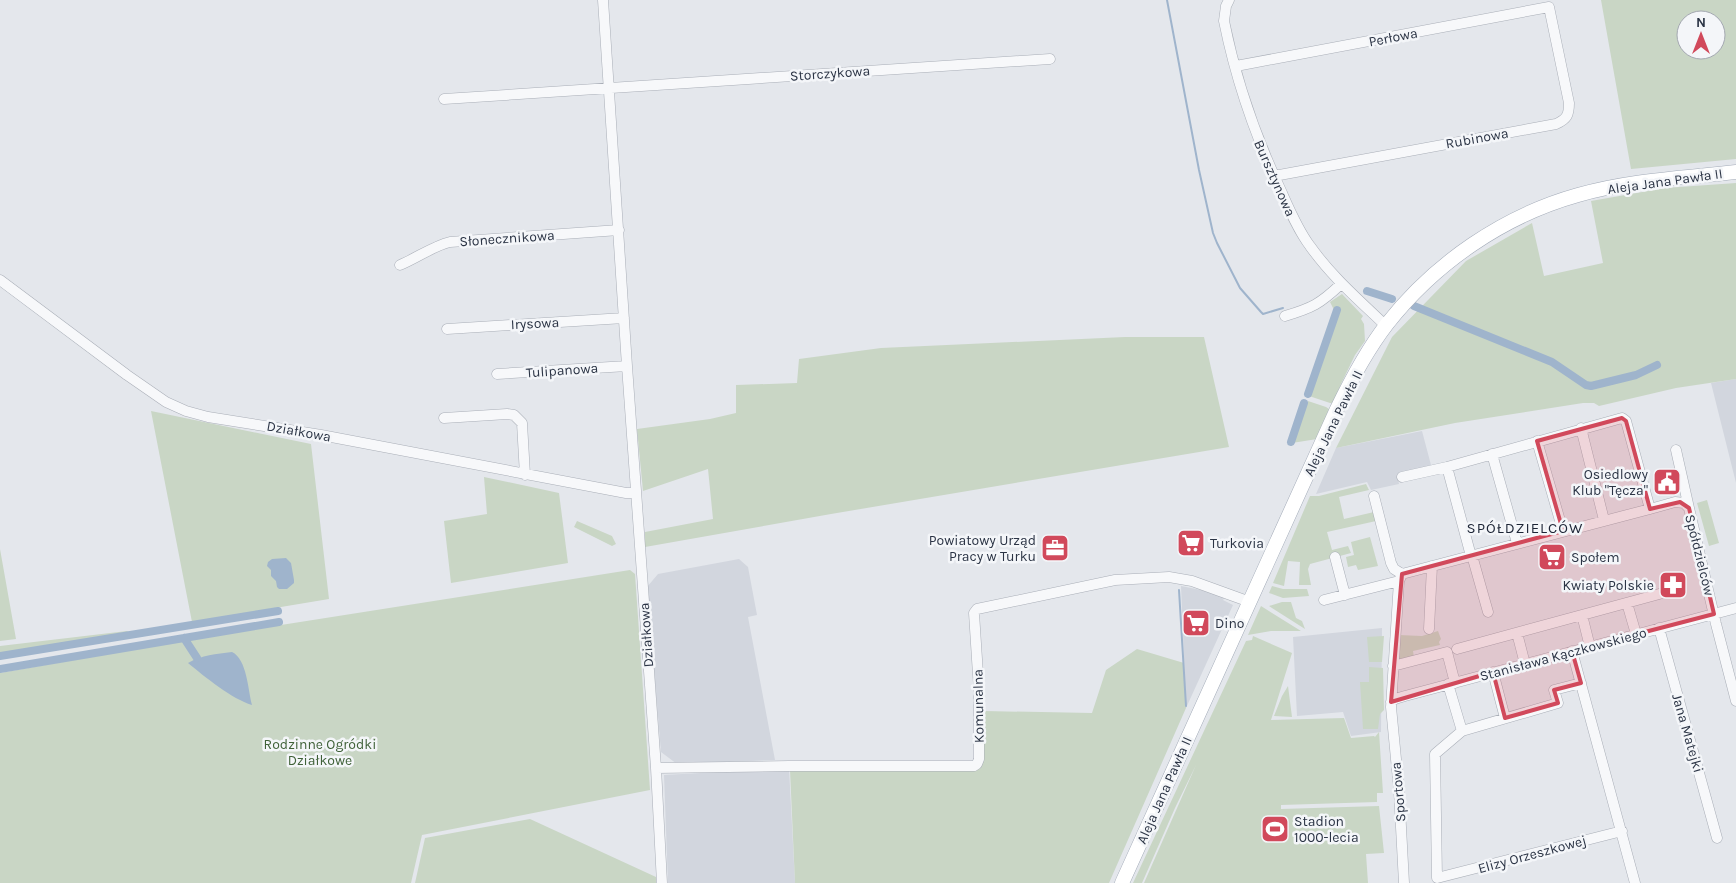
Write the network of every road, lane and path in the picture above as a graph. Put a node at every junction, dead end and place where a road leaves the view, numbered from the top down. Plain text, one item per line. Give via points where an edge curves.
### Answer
1 (603, 0) edge
2 (1229, 0) edge
3 (1549, 7) joint
4 (1050, 59) dead end
5 (1236, 66) junction
6 (610, 87) junction
7 (444, 99) dead end
8 (1736, 172) edge
9 (1274, 176) junction
10 (619, 230) junction
11 (400, 265) dead end
12 (0, 280) edge
13 (1341, 284) junction
14 (1285, 316) dead end
15 (624, 318) junction
16 (1386, 326) junction
17 (447, 328) dead end
18 (627, 366) junction
19 (497, 374) dead end
20 (444, 418) dead end
21 (1581, 428) junction
22 (1537, 441) junction
23 (1676, 450) dead end
24 (1492, 454) junction
25 (1447, 467) junction
26 (525, 474) junction
27 (1402, 477) dead end
28 (1374, 496) dead end
29 (636, 497) junction
30 (1650, 508) junction
31 (1689, 508) junction
32 (1604, 520) junction
33 (1563, 531) junction
34 (1517, 543) junction
35 (1471, 556) junction
36 (1335, 557) dead end
37 (1432, 566) junction
38 (1400, 578) junction
39 (1663, 592) dead end
40 (1345, 595) junction
41 (1324, 600) dead end
42 (1250, 602) junction
43 (1627, 602) junction
44 (1736, 608) edge
45 (1488, 612) dead end
46 (1714, 614) junction
47 (1582, 615) junction
48 (1658, 628) junction
49 (1429, 630) dead end
50 (1517, 633) junction
51 (1636, 634) junction
52 (1590, 647) junction
53 (1457, 649) dead end
54 (1572, 651) junction
55 (1525, 664) junction
56 (1393, 666) junction
57 (1493, 672) junction
58 (1581, 683) junction
59 (1452, 684) junction
60 (1734, 687) edge
61 (1391, 702) junction
62 (1736, 702) edge
63 (1505, 718) junction
64 (1462, 731) junction
65 (656, 768) junction
66 (1622, 831) junction
67 (1717, 838) dead end
68 (1438, 880) edge
69 (662, 883) edge
70 (1122, 883) edge
71 (1404, 883) edge
72 (1635, 883) edge

1 - 6 street
2 - 5 street, Bursztynowa via 1224,21
3 - 5 street, Perłowa
3 - 9 street, Rubinowa via 1569,103 1567,118 1556,124
4 - 6 street, Storczykowa
5 - 9 street, Bursztynowa via 1255,132
6 - 7 street, Storczykowa
6 - 10 street
8 - 16 main road, Aleja Jana Pawła II via 1626,185 1580,194 1542,207 1488,234 1448,262
9 - 13 street, Bursztynowa via 1304,236
10 - 11 street, Słonecznikowa via 450,242
10 - 15 street
12 - 26 street, Działkowa via 127,375 166,402 186,411
13 - 14 street via 1318,304
13 - 16 street, Bursztynowa
15 - 17 street, Irysowa
15 - 18 street
16 - 42 main road, Aleja Jana Pawła II via 1348,388
18 - 19 street, Tulipanowa
18 - 29 street
20 - 26 street via 507,414 518,418 522,423
21 - 22 street
21 - 30 street via 1622,418 1626,421
21 - 32 street
22 - 24 street
22 - 33 street
23 - 31 street
24 - 25 street
24 - 34 street
25 - 27 street
25 - 35 street
26 - 29 street, Działkowa
28 - 38 street via 1391,563
29 - 65 street, Działkowa
30 - 31 street, Spółdzielców via 1680,502
30 - 32 street, Spółdzielców
31 - 46 street, Spółdzielców
32 - 33 street, Spółdzielców
33 - 34 street, Spółdzielców
34 - 35 street, Spółdzielców
35 - 37 street, Spółdzielców
35 - 45 street
36 - 40 street
37 - 38 street, Spółdzielców
37 - 49 street
38 - 40 street, Spółdzielców
38 - 56 street
39 - 43 street
40 - 41 street, Spółdzielców
42 - 65 street, Komunalna via 1192,581 1169,577 1115,580 977,609 974,613 979,759 974,766
42 - 70 main road, Aleja Jana Pawła II
43 - 47 street
43 - 51 street
44 - 46 street, Stanisława Kączkowskiego
46 - 48 street, Stanisława Kączkowskiego
46 - 60 street, Spółdzielców
47 - 50 street
47 - 52 street
48 - 51 street, Stanisława Kączkowskiego
48 - 67 street, Jana Matejki
50 - 53 street
50 - 55 street
51 - 52 street, Stanisława Kączkowskiego
52 - 54 street, Stanisława Kączkowskiego
54 - 55 street, Stanisława Kączkowskiego
54 - 58 street
55 - 57 street, Stanisława Kączkowskiego
56 - 59 street via 1447,652
56 - 61 street
57 - 59 street, Stanisława Kączkowskiego
57 - 63 street
58 - 63 street via 1554,690 1558,703
58 - 66 street
59 - 61 street, Stanisława Kączkowskiego
59 - 64 street
60 - 62 street, Spółdzielców
61 - 71 street, Sportowa
63 - 64 street
64 - 68 street via 1435,754
65 - 69 street, Działkowa
66 - 68 street, Elizy Orzeszkowej
66 - 72 street

